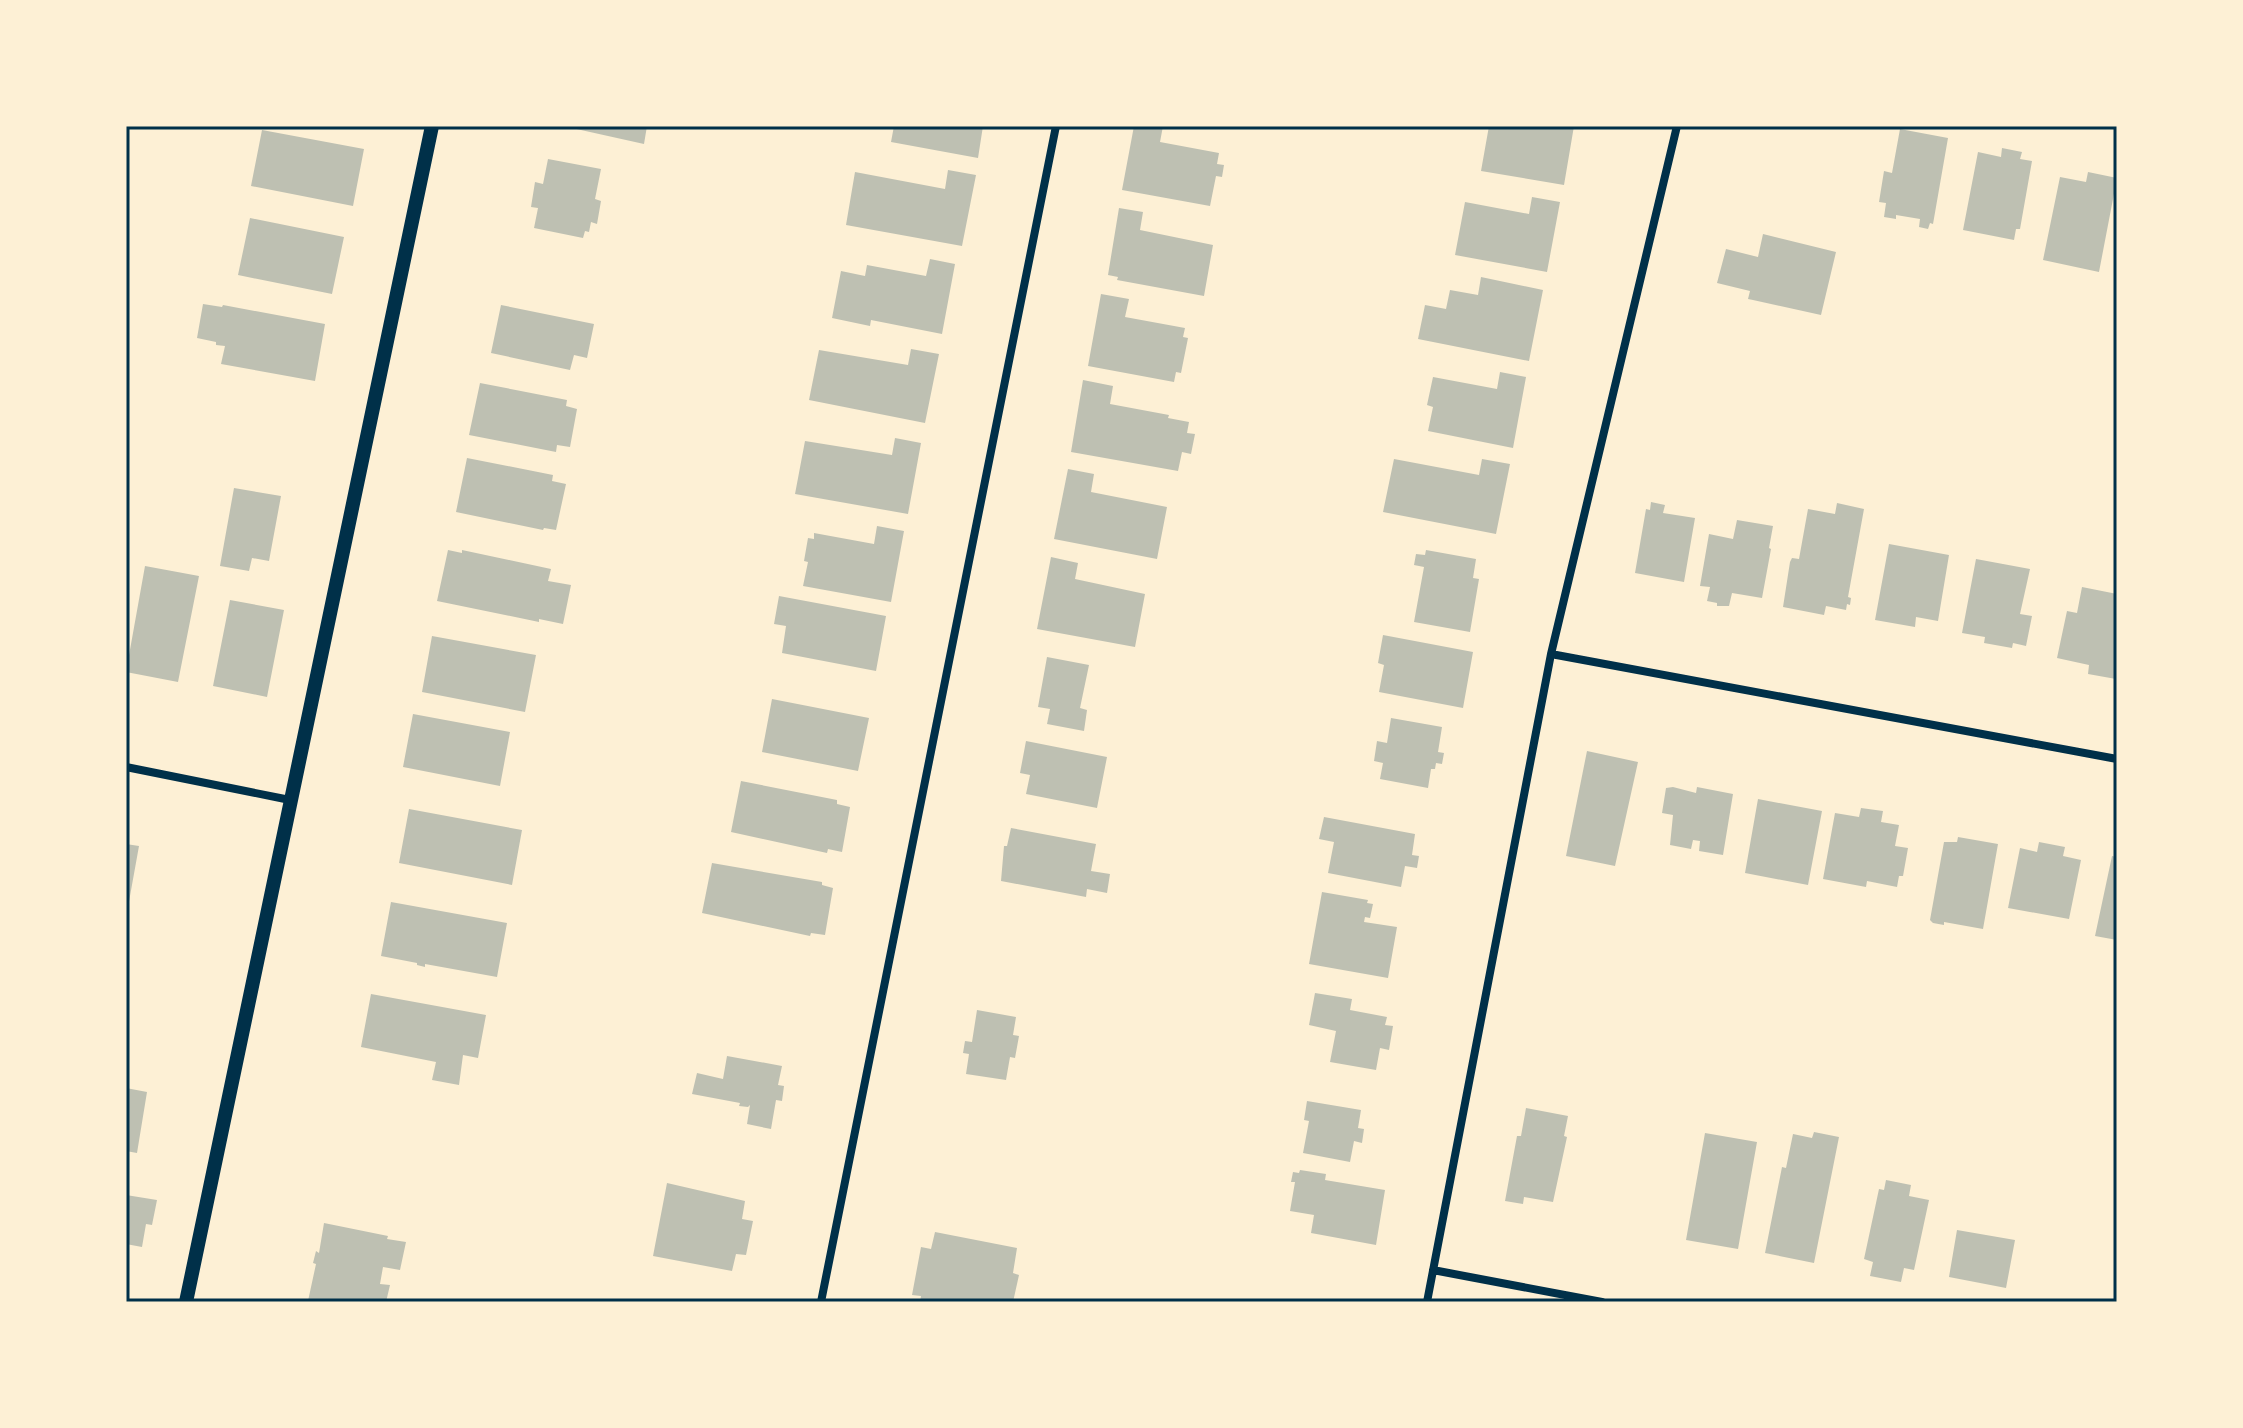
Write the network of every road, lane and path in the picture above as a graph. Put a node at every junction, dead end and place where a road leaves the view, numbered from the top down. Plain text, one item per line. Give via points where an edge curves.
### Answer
1 (432, 126) edge
2 (1056, 126) edge
3 (1677, 126) edge
4 (1551, 654) junction
5 (2117, 759) edge
6 (126, 767) edge
7 (290, 800) junction
8 (1433, 1270) junction
9 (186, 1302) edge
10 (821, 1302) edge
11 (1427, 1302) edge
12 (1602, 1302) edge

1 - 7 street
2 - 10 street
3 - 4 street
4 - 5 street
4 - 8 street
6 - 7 street
7 - 9 street
8 - 11 street
8 - 12 street

